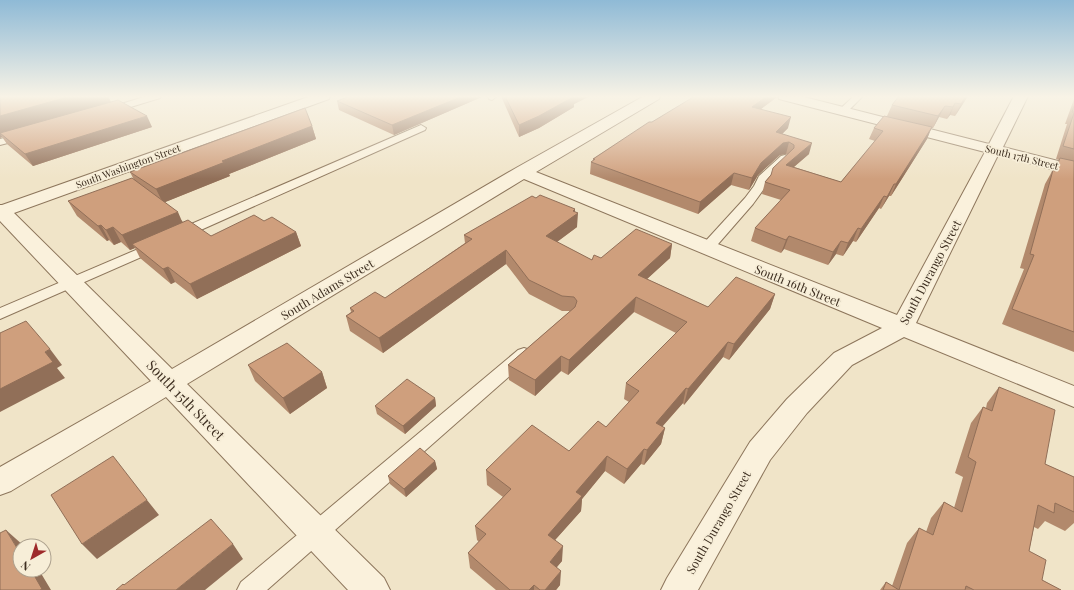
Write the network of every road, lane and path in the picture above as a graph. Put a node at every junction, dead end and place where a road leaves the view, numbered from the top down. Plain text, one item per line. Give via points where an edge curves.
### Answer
1 (247, 124) edge
2 (606, 124) edge
3 (892, 124) edge
4 (1007, 124) edge
5 (421, 128) dead end
6 (30, 134) edge
7 (0, 142) edge
8 (994, 150) junction
9 (785, 158) edge
10 (1074, 170) edge
11 (522, 172) junction
12 (1, 211) edge
13 (707, 248) junction
14 (72, 282) junction
15 (0, 314) edge
16 (902, 328) junction
17 (537, 342) edge
18 (170, 383) junction
19 (1074, 397) edge
20 (0, 482) edge
21 (316, 532) junction
22 (249, 590) edge
23 (372, 590) edge
24 (679, 590) edge

1 - 12 street, South Washington Street
2 - 11 street, South Adams Street
3 - 8 street, South 17th Street
4 - 8 street, South Durango Street
5 - 14 lane
6 - 7 lane
8 - 10 street, South 17th Street
8 - 16 street, South Durango Street
9 - 13 lane via 763,178 749,202
11 - 13 street, South 16th Street
11 - 18 street, South Adams Street
12 - 14 street, South 15th Street
13 - 16 street, South 16th Street
14 - 15 lane
14 - 18 street, South 15th Street
16 - 19 street, South 16th Street
16 - 24 street, South Durango Street via 843,359 797,406 760,451
17 - 21 lane
18 - 20 street, South Adams Street
18 - 21 street, South 15th Street
21 - 22 lane
21 - 23 street, South 15th Street

